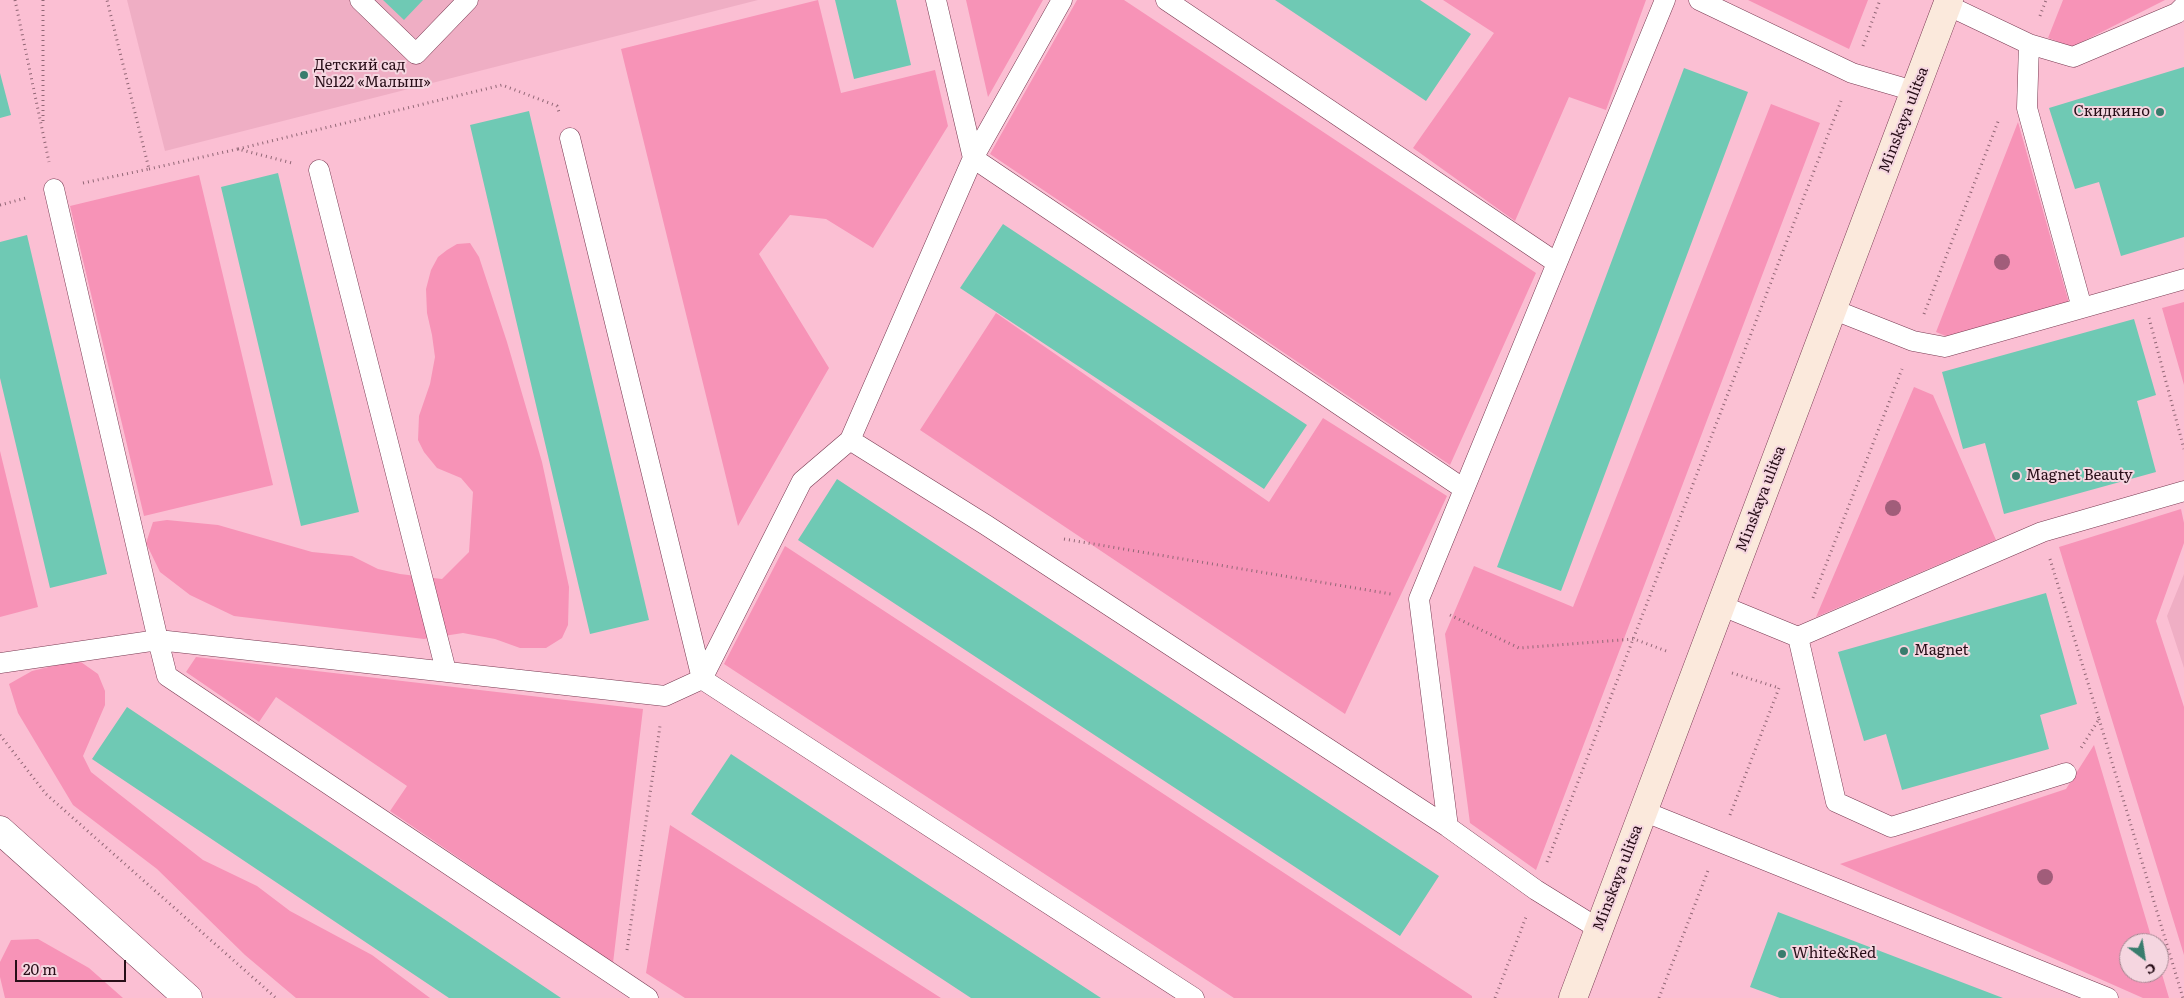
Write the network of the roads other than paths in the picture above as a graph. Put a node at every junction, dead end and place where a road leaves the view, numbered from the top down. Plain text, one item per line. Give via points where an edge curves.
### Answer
1 (360, 0) edge
2 (468, 0) edge
3 (936, 0) edge
4 (1062, 0) edge
5 (1166, 0) edge
6 (1665, 0) edge
7 (1699, 0) edge
8 (1948, 2) edge
9 (2184, 6) edge
10 (2029, 44) junction
11 (1914, 91) junction
12 (570, 138) road end
13 (973, 158) junction
14 (319, 170) road end
15 (54, 190) road end
16 (1557, 263) junction
17 (2184, 279) edge
18 (2082, 308) junction
19 (1832, 309) junction
20 (850, 440) junction
21 (1464, 489) junction
22 (2184, 490) edge
23 (1720, 606) junction
24 (1798, 637) junction
25 (158, 640) junction
26 (0, 663) edge
27 (446, 671) junction
28 (702, 679) junction
29 (2066, 773) road end
30 (1643, 811) junction
31 (1448, 827) junction
32 (0, 830) edge
33 (1599, 929) junction
34 (188, 998) edge
35 (648, 998) edge
36 (1194, 998) edge
37 (1572, 998) edge
38 (2108, 998) edge

1 - 2 lane via 416,54
3 - 13 lane
4 - 13 lane
5 - 16 lane
6 - 16 lane
7 - 11 lane via 1852,73
8 - 10 lane
8 - 11 main road, Minskaya ulitsa
9 - 10 lane via 2177,13 2073,57
10 - 18 lane via 2027,108
11 - 19 main road, Minskaya ulitsa
12 - 28 lane
13 - 20 lane
13 - 21 lane
14 - 27 lane
15 - 25 lane
16 - 21 lane
17 - 18 lane
18 - 19 lane via 1945,347 1913,341
19 - 23 main road, Minskaya ulitsa
20 - 28 lane via 802,481
20 - 31 lane
21 - 31 lane via 1419,599
22 - 24 lane via 2042,532
23 - 24 lane
23 - 30 main road, Minskaya ulitsa
24 - 29 lane via 1836,802 1891,827
25 - 26 lane
25 - 27 lane
25 - 35 lane via 167,676
27 - 28 lane via 665,696
28 - 36 lane
30 - 33 main road, Minskaya ulitsa
30 - 38 lane
31 - 33 lane via 1536,890
32 - 34 street
33 - 37 main road, Minskaya ulitsa

